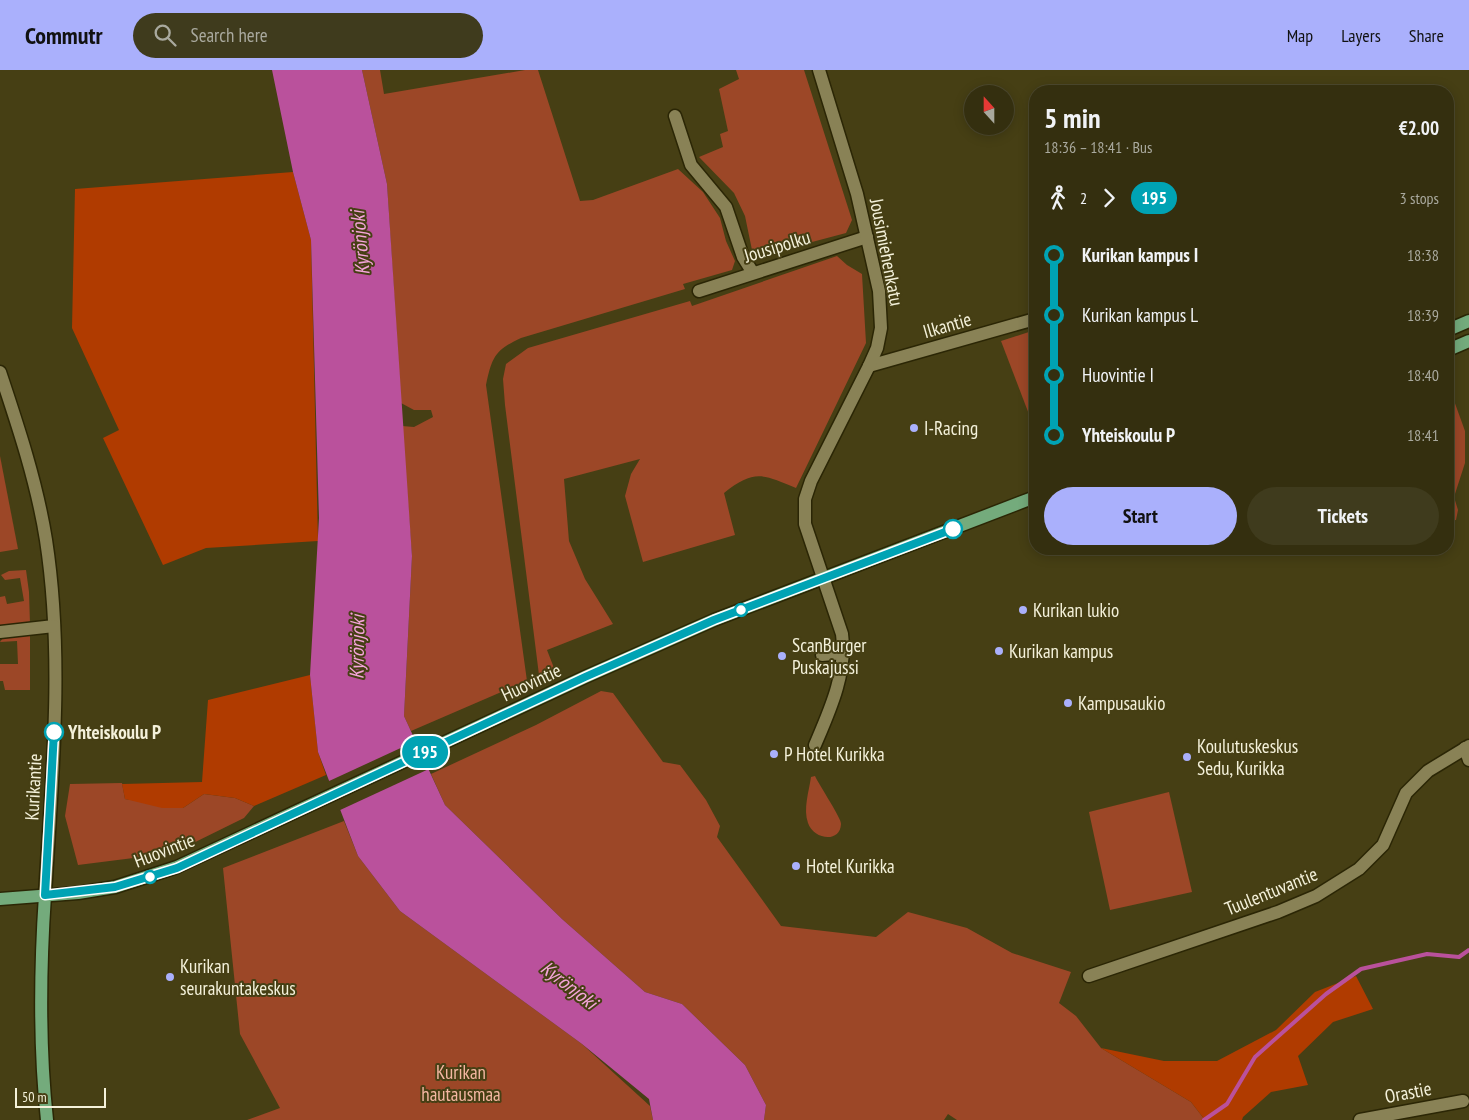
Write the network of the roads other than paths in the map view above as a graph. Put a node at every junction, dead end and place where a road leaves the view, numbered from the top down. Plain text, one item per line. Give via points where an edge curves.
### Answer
1 (819, 70) edge
2 (675, 116) dead end
3 (867, 237) junction
4 (753, 273) junction
5 (699, 291) dead end
6 (1469, 321) edge
7 (1029, 322) edge
8 (1454, 327) edge
9 (1469, 342) edge
10 (1454, 348) edge
11 (869, 366) junction
12 (0, 372) edge
13 (1029, 499) edge
14 (822, 578) junction
15 (54, 626) junction
16 (0, 632) edge
17 (844, 653) junction
18 (822, 655) dead end
19 (815, 745) dead end
20 (1468, 751) edge
21 (45, 895) junction
22 (0, 898) edge
23 (1090, 976) dead end
24 (1463, 1101) dead end
25 (47, 1120) edge
26 (1360, 1120) edge

1 - 3 street, Jousimiehenkatu
2 - 4 street via 691,166 726,207 743,257
3 - 4 street, Jousipolku
3 - 11 street, Jousimiehenkatu via 879,291 881,328
4 - 5 street, Jousipolku
6 - 8 main road
7 - 11 street, Ilkantie
9 - 10 main road
11 - 14 street, Jousimiehenkatu via 805,499 804,524
12 - 15 street, Kurikantie via 46,537
13 - 14 main road, Huovintie
14 - 17 street, Jousimiehenkatu via 842,634
14 - 21 main road, Huovintie via 714,620 585,677 177,868 115,887
15 - 16 street
15 - 21 street, Kurikantie via 55,723
17 - 18 street
17 - 19 street, Jousimiehenkatu via 839,680
20 - 23 street, Tuulentuvantie via 1428,771 1406,793 1383,845 1359,869 1316,896
21 - 22 main road, Huovintie
21 - 25 main road, Kurikantie via 42,937 43,1071
24 - 26 street, Orastie

